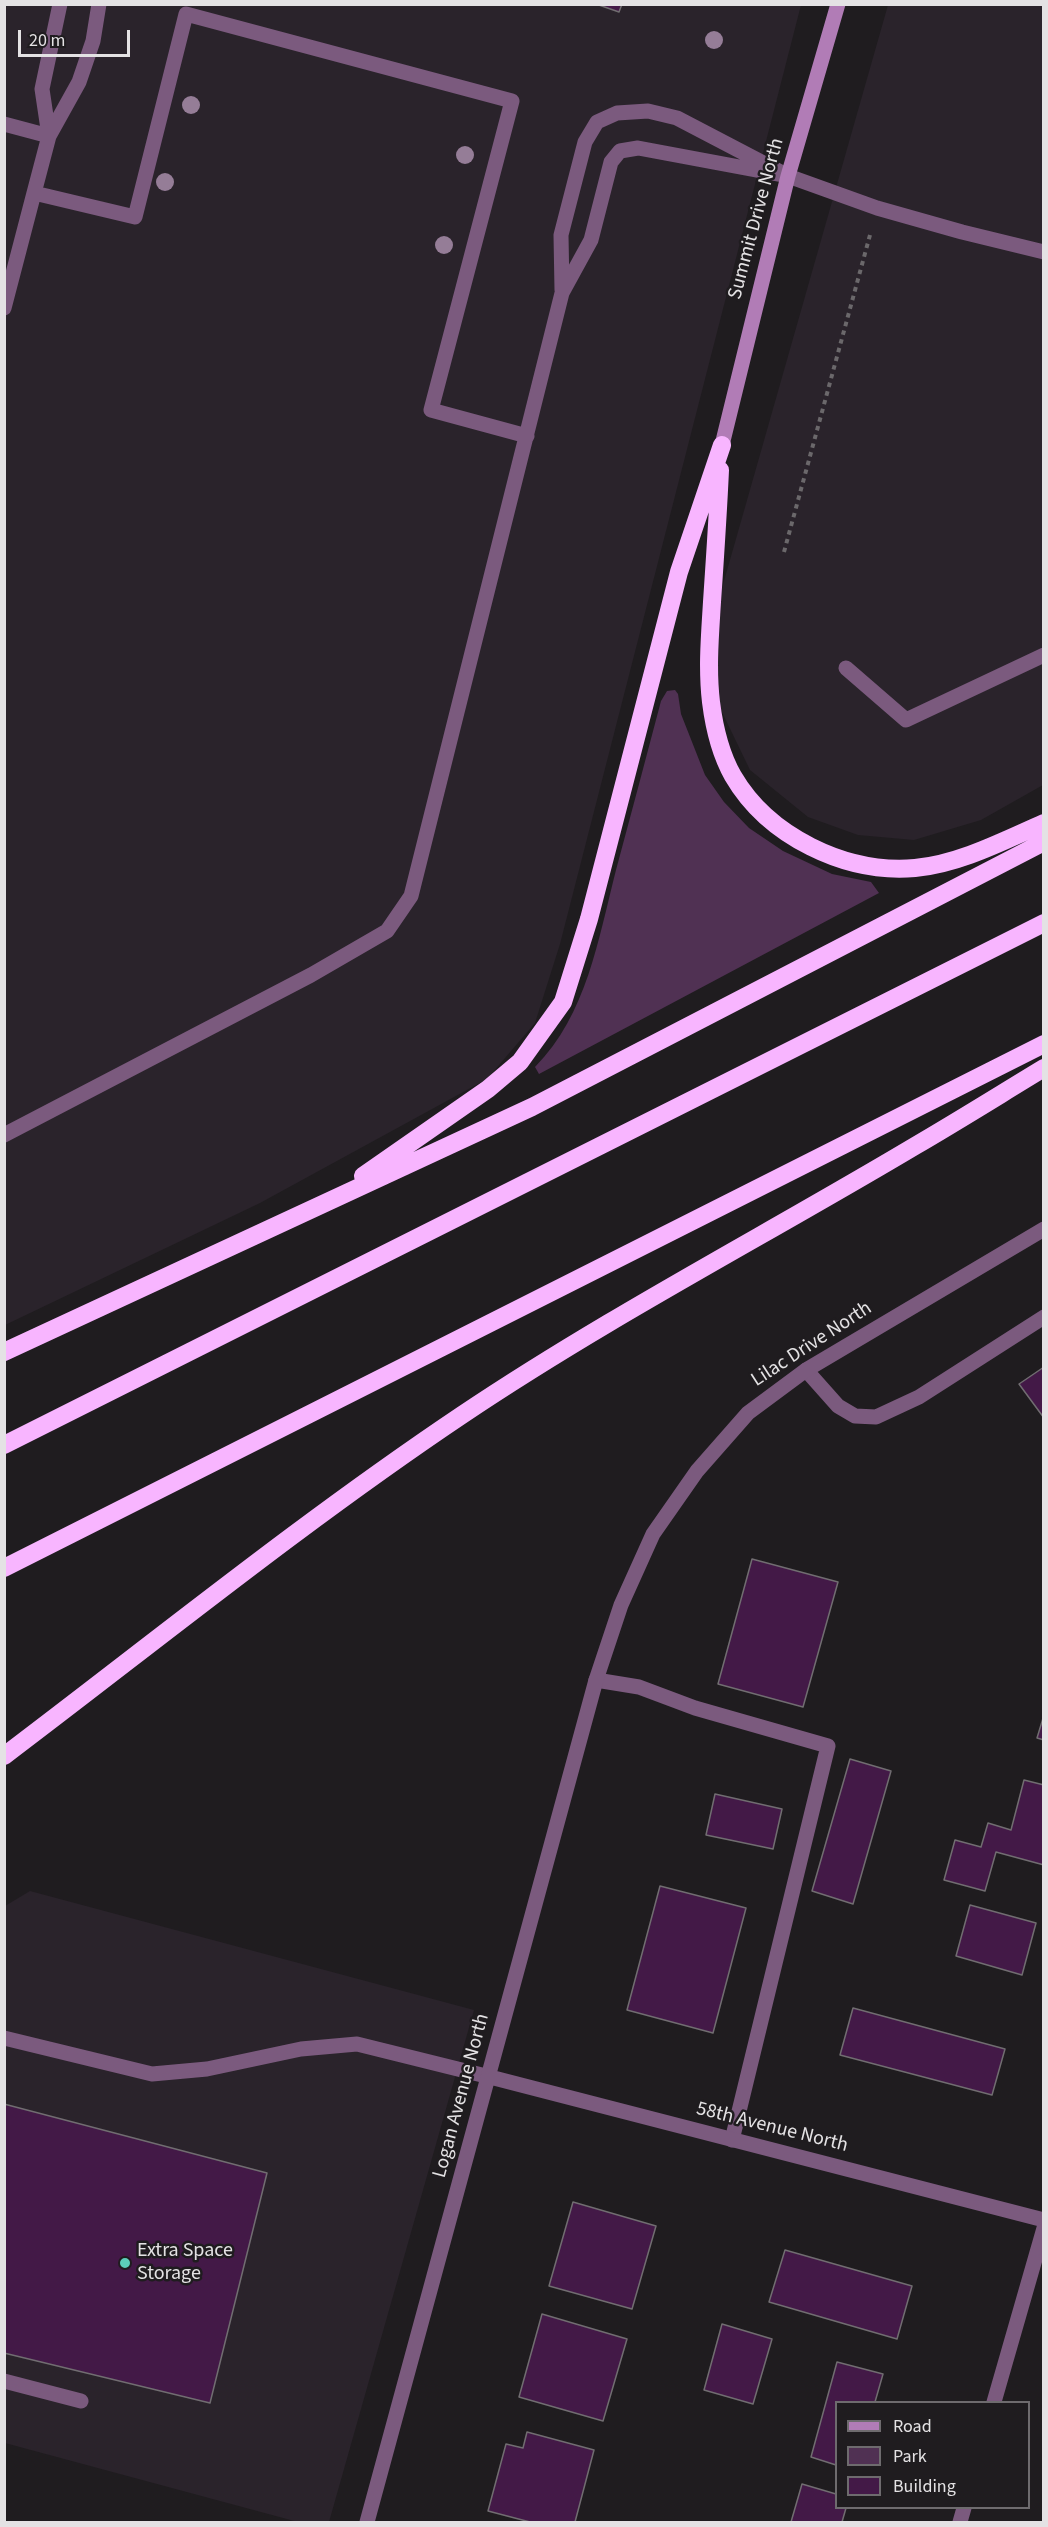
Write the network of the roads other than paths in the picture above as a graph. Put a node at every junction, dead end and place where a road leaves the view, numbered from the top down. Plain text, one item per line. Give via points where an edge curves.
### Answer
1 (60, 4) edge
2 (99, 4) edge
3 (838, 4) edge
4 (4, 124) edge
5 (49, 136) junction
6 (789, 176) junction
7 (33, 193) junction
8 (1044, 252) edge
9 (562, 293) junction
10 (4, 308) edge
11 (527, 436) junction
12 (722, 445) junction
13 (1044, 655) edge
14 (846, 668) dead end
15 (1044, 824) edge
16 (1044, 842) edge
17 (1044, 923) edge
18 (1044, 1044) edge
19 (1044, 1068) edge
20 (4, 1136) edge
21 (321, 1205) junction
22 (1044, 1229) edge
23 (1044, 1317) edge
24 (4, 1352) edge
25 (806, 1370) junction
26 (4, 1445) edge
27 (4, 1568) edge
28 (596, 1680) junction
29 (4, 1756) edge
30 (4, 2038) edge
31 (490, 2077) junction
32 (732, 2140) junction
33 (1044, 2220) edge
34 (1044, 2228) edge
35 (4, 2381) edge
36 (81, 2401) dead end
37 (995, 2401) edge
38 (367, 2523) edge

1 - 5 street via 42,89
2 - 5 street via 93,41 79,82
3 - 6 street, Summit Drive North
4 - 5 street
5 - 7 street
6 - 8 street via 877,208
6 - 9 street via 638,148 620,151 612,162 591,240
6 - 9 street via 677,118 648,111 617,113 597,122 585,142 561,236
6 - 12 street, Summit Drive North
7 - 10 street
7 - 11 street via 135,217 186,14 512,101 431,410
9 - 11 street
11 - 20 street via 411,896 387,931
12 - 15 highway via 708,667 711,703 720,745 732,775 753,803 775,825 805,844 857,863 889,869 958,859
12 - 21 highway via 679,572 589,919 563,1002 520,1062 488,1089
13 - 14 street via 906,720
16 - 21 highway via 532,1107
17 - 26 highway
18 - 27 highway
19 - 29 highway via 704,1266 461,1416 278,1546
21 - 24 highway
22 - 25 street, Lilac Drive North
23 - 25 street via 919,1397 876,1417 855,1416 838,1406
25 - 28 street, Lilac Drive North via 748,1413 697,1471 653,1534 621,1605
28 - 31 street, Logan Avenue North
28 - 32 street via 639,1687 695,1708 828,1746
30 - 31 street, 58th Avenue North via 152,2074 207,2070 301,2049 357,2044
31 - 32 street, 58th Avenue North
31 - 38 street, Logan Avenue North
32 - 33 street, 58th Avenue North
34 - 37 street
35 - 36 street

